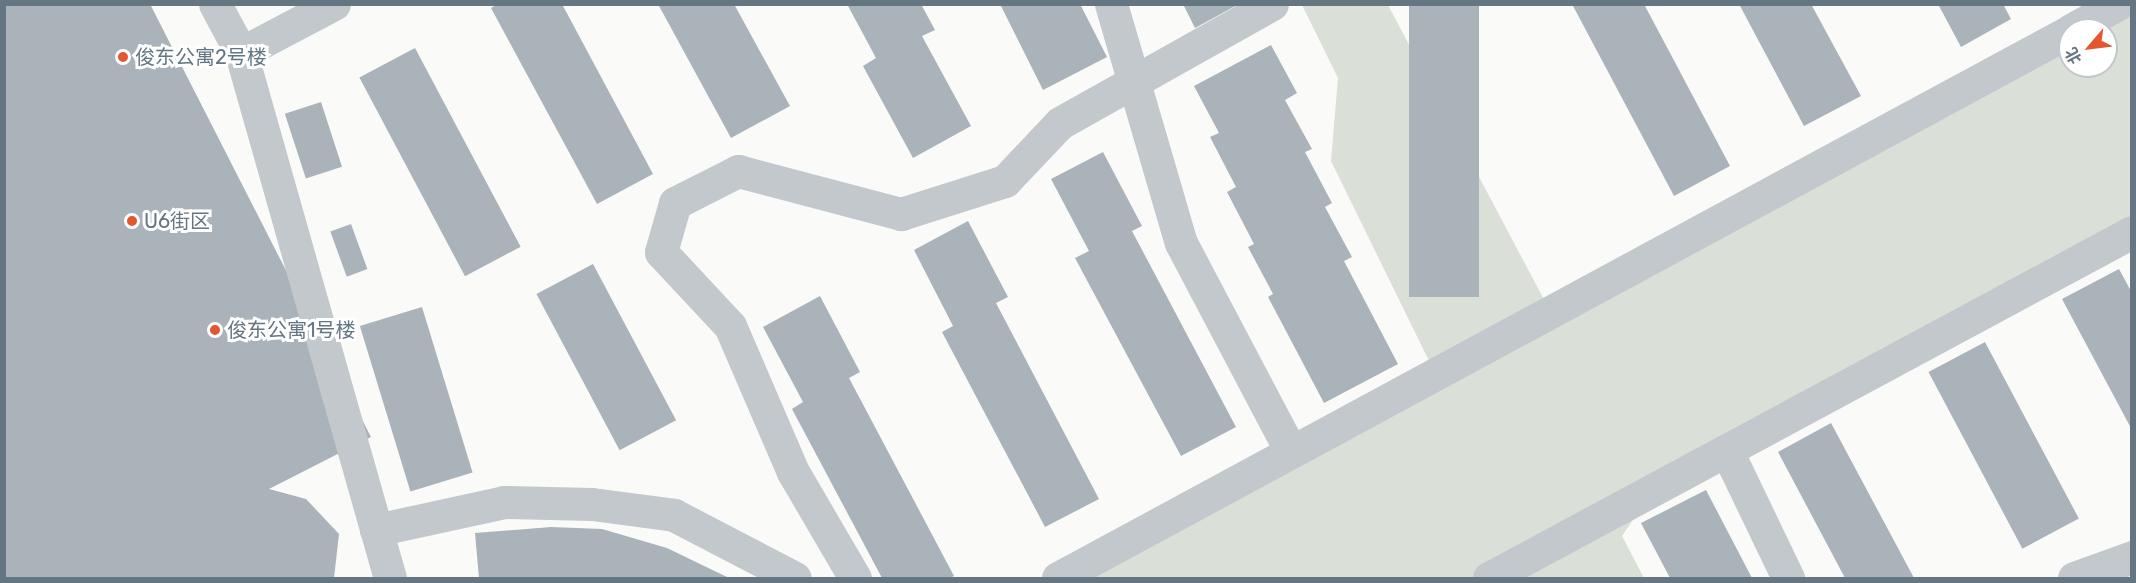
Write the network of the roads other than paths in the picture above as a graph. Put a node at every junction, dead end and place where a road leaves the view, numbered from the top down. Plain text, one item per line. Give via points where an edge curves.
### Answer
1 (215, 4) edge
2 (334, 4) edge
3 (1111, 4) edge
4 (1272, 4) edge
5 (2118, 4) edge
6 (2092, 18) edge
7 (2058, 37) edge
8 (241, 53) junction
9 (1134, 83) junction
10 (2132, 232) edge
11 (1727, 451) junction
12 (1291, 452) junction
13 (376, 530) junction
14 (2132, 557) edge
15 (390, 579) edge
16 (795, 579) edge
17 (855, 579) edge
18 (1058, 579) edge
19 (1489, 579) edge
20 (1788, 579) edge
21 (2074, 579) edge

1 - 8 street
2 - 8 street
3 - 9 street
4 - 9 street
5 - 6 street
7 - 12 street
8 - 13 street
9 - 12 street via 1181,243
9 - 17 street via 1060,123 1005,181 901,214 738,171 675,203 661,252 730,326 793,472
10 - 11 street
11 - 19 street
11 - 20 street
12 - 18 street
13 - 15 street
13 - 16 street via 504,502 592,504 674,515
14 - 21 street

